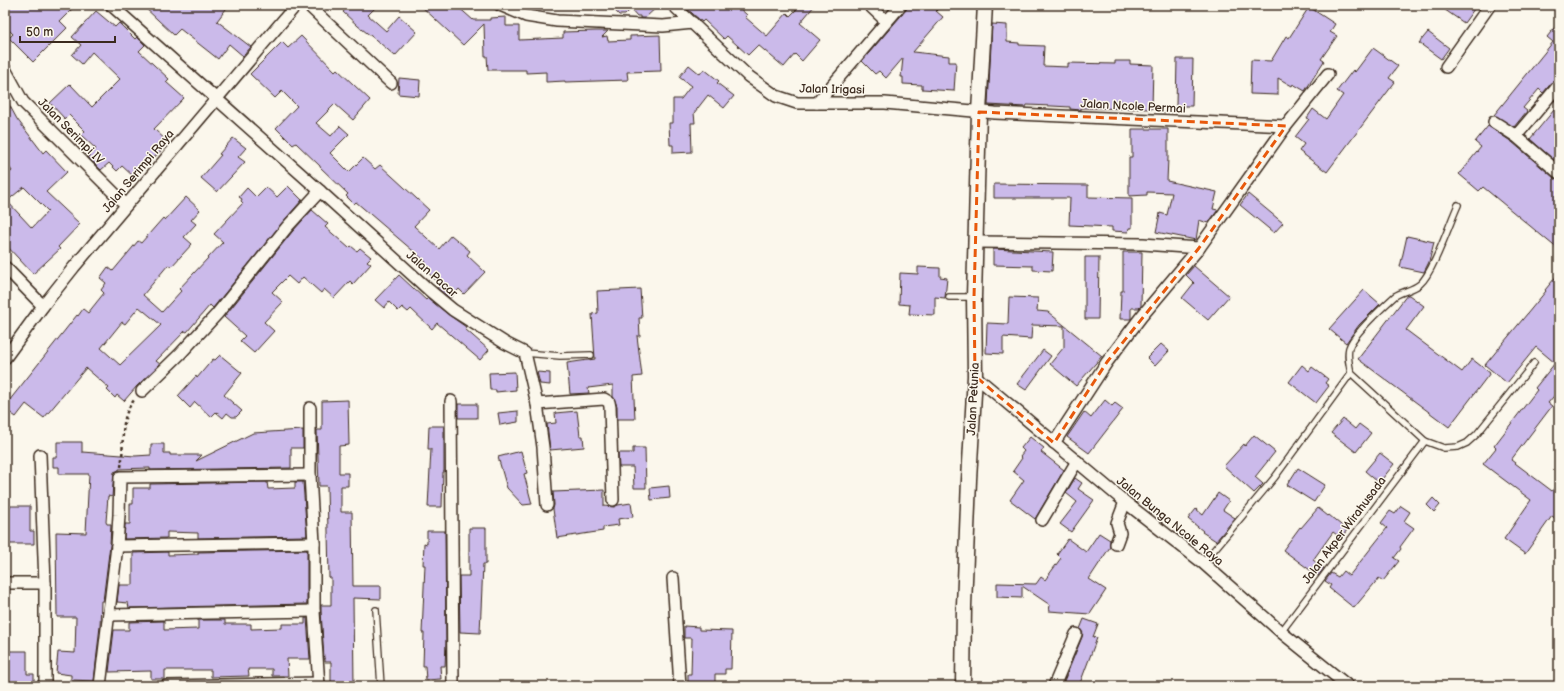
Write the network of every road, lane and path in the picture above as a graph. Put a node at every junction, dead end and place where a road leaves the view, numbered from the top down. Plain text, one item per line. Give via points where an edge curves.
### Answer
1 (111, 5) edge
2 (296, 5) edge
3 (308, 5) edge
4 (500, 5) edge
5 (673, 5) edge
6 (869, 5) edge
7 (901, 5) edge
8 (985, 5) edge
9 (1490, 5) edge
10 (886, 21) junction
11 (693, 23) junction
12 (1446, 67) dead end
13 (5, 69) edge
14 (1328, 74) dead end
15 (391, 84) dead end
16 (1559, 85) edge
17 (216, 98) junction
18 (817, 103) junction
19 (979, 112) junction
20 (1494, 122) dead end
21 (1286, 126) junction
22 (1516, 136) junction
23 (1559, 173) edge
24 (320, 191) junction
25 (126, 205) junction
26 (1458, 205) dead end
27 (976, 242) junction
28 (1198, 248) junction
29 (5, 267) edge
30 (949, 297) dead end
31 (974, 297) junction
32 (43, 306) junction
33 (525, 353) junction
34 (591, 355) dead end
35 (5, 358) edge
36 (1534, 363) dead end
37 (1351, 372) junction
38 (976, 376) junction
39 (142, 391) joint
40 (451, 401) dead end
41 (537, 404) junction
42 (310, 408) dead end
43 (1425, 441) junction
44 (1054, 443) junction
45 (40, 455) dead end
46 (1077, 461) junction
47 (310, 475) junction
48 (120, 477) junction
49 (613, 500) dead end
50 (1125, 502) junction
51 (547, 505) dead end
52 (1042, 520) dead end
53 (314, 543) junction
54 (1116, 544) dead end
55 (117, 546) junction
56 (1203, 563) junction
57 (673, 578) dead end
58 (5, 583) edge
59 (45, 584) junction
60 (376, 610) dead end
61 (314, 611) junction
62 (109, 615) junction
63 (1281, 632) junction
64 (1076, 634) dead end
65 (319, 684) edge
66 (45, 686) edge
67 (100, 686) edge
68 (166, 686) edge
69 (172, 686) edge
70 (381, 686) edge
71 (453, 686) edge
72 (680, 686) edge
73 (963, 686) edge
74 (1054, 686) edge
75 (1348, 686) edge

1 - 17 street, Jalan Pacar
2 - 17 street, Jalan Serimpi Raya
3 - 15 street
4 - 11 street via 526,16 557,21 663,26
5 - 11 street, Jalan Irigasi
6 - 10 street
7 - 10 street
8 - 19 street, Jalan Petunia
9 - 12 street
10 - 18 street
11 - 18 street, Jalan Irigasi via 766,90 797,103
13 - 25 street, Jalan Serimpi IV via 23,102
14 - 21 street
16 - 22 street
17 - 24 street, Jalan Pacar
17 - 25 street, Jalan Serimpi Raya
18 - 19 street, Jalan Irigasi via 885,103
19 - 21 street, Jalan Ncole Permai
19 - 27 street, Jalan Petunia
20 - 22 street
21 - 28 street
22 - 23 street
24 - 33 street, Jalan Pacar via 453,310
24 - 39 street via 287,226 217,314
25 - 32 street, Jalan Serimpi Raya
26 - 37 lane via 1423,282 1395,296 1357,334 1350,346 1348,357
27 - 28 street via 1143,244
27 - 31 street, Jalan Petunia
28 - 44 street via 1107,362
29 - 32 street
30 - 31 lane
31 - 38 street, Jalan Petunia
32 - 35 street, Jalan Serimpi Raya
33 - 34 lane
33 - 41 street
36 - 43 lane via 1467,443 1444,448
37 - 43 lane
37 - 56 lane via 1276,477
38 - 44 street, Jalan Bunga Ncole Raya
38 - 73 street, Jalan Petunia via 968,504
39 - 48 path via 130,405 122,427 123,454
40 - 71 street
41 - 49 street via 604,399 608,402
41 - 51 street
42 - 47 street
43 - 63 lane, Jalan Akper Wirahusada
44 - 46 street, Jalan Bunga Ncole Raya
45 - 59 street
46 - 50 street, Jalan Bunga Ncole Raya
46 - 52 street
47 - 48 street
47 - 53 street
48 - 55 street
50 - 54 street via 1117,522 1120,534
50 - 56 street, Jalan Bunga Ncole Raya
53 - 55 street
53 - 61 street
55 - 62 street
56 - 63 street, Jalan Bunga Ncole Raya
57 - 72 street
58 - 59 street
59 - 66 street
60 - 70 lane
61 - 62 street
61 - 65 street
62 - 67 street
63 - 75 street, Jalan Bunga Ncole Raya
64 - 74 street
65 - 69 street
68 - 69 street

